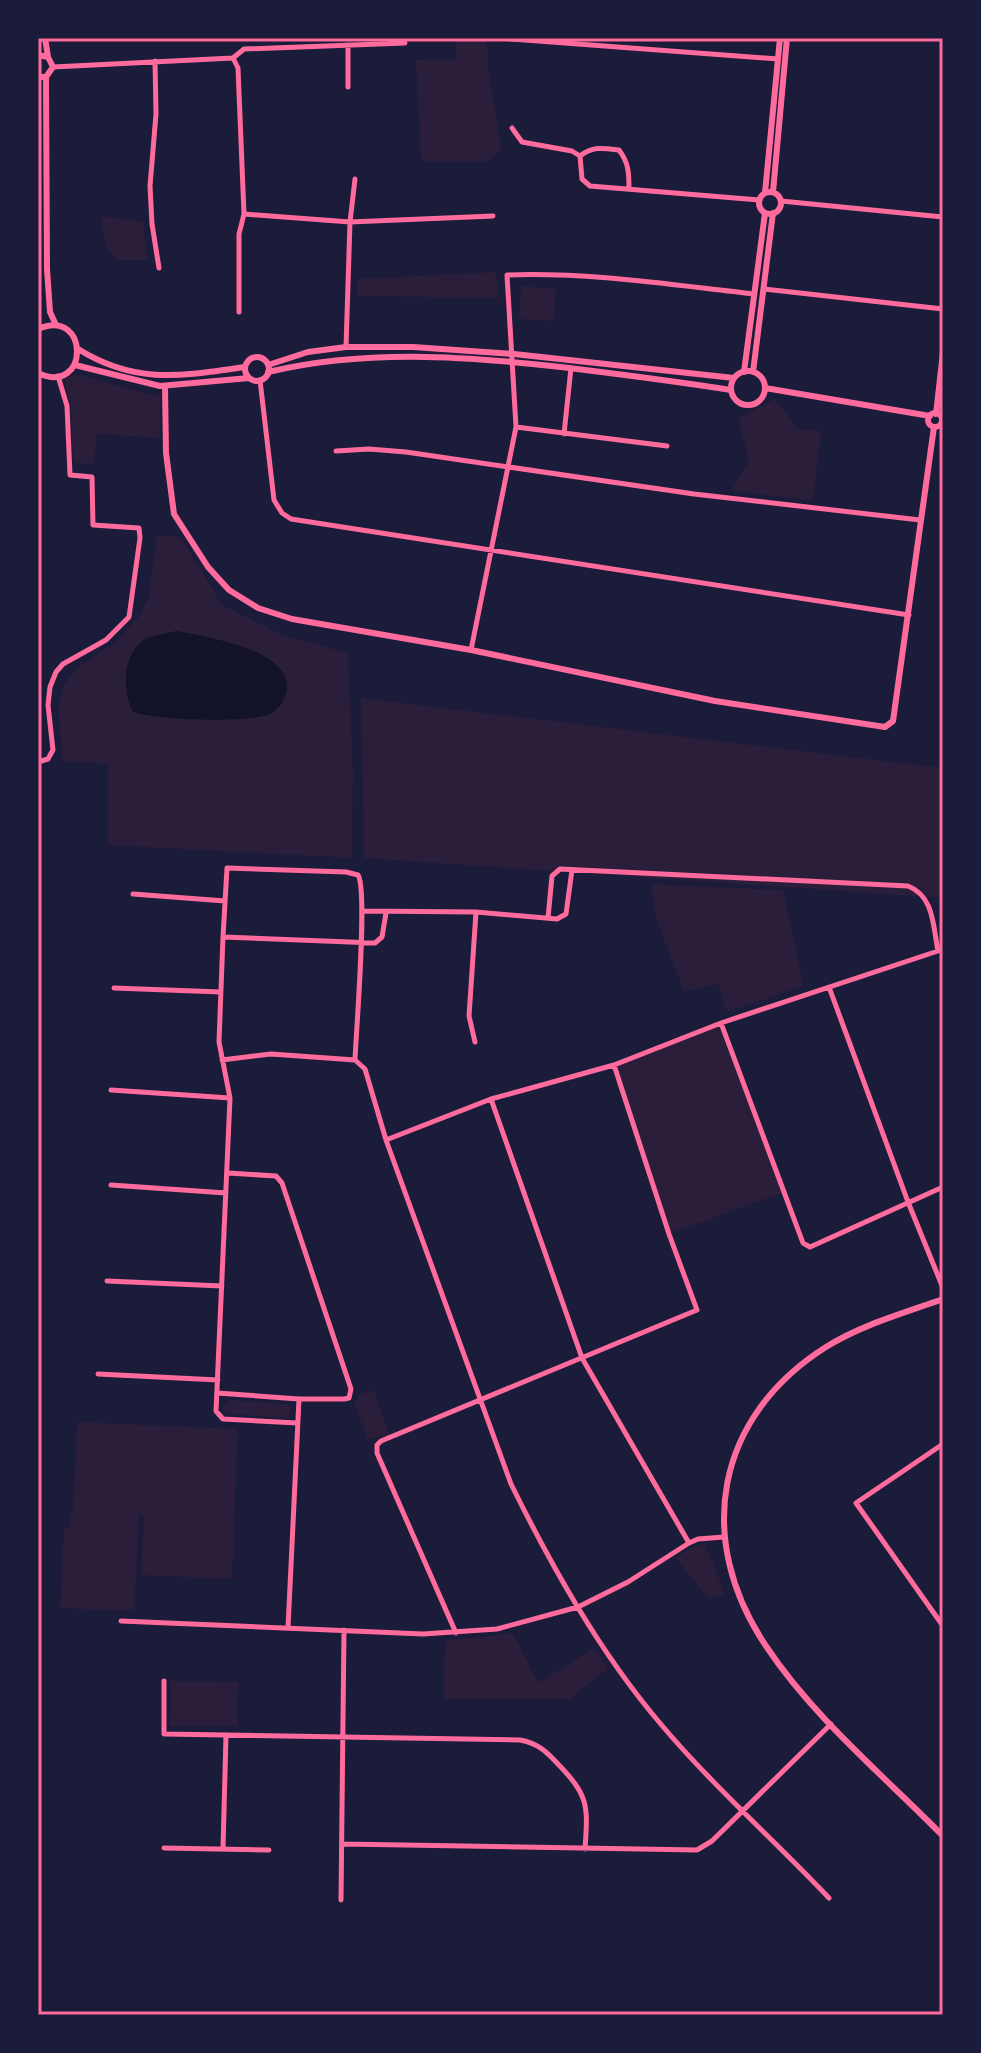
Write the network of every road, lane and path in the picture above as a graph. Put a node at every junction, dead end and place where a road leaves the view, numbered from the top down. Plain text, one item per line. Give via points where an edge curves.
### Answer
1 (45, 38) edge
2 (499, 38) edge
3 (780, 38) edge
4 (787, 38) edge
5 (405, 43) dead end
6 (348, 45) junction
7 (38, 55) edge
8 (48, 57) junction
9 (233, 58) junction
10 (778, 59) junction
11 (155, 61) junction
12 (53, 67) junction
13 (38, 77) edge
14 (46, 77) junction
15 (348, 87) dead end
16 (512, 128) dead end
17 (580, 156) junction
18 (355, 179) dead end
19 (629, 189) junction
20 (769, 192) junction
21 (759, 200) junction
22 (781, 201) junction
23 (765, 213) junction
24 (773, 213) junction
25 (244, 214) junction
26 (493, 216) dead end
27 (943, 217) edge
28 (350, 222) junction
29 (159, 268) dead end
30 (38, 288) edge
31 (764, 289) junction
32 (754, 294) junction
33 (943, 309) edge
34 (239, 312) dead end
35 (38, 318) edge
36 (56, 325) junction
37 (38, 329) edge
38 (346, 347) junction
39 (78, 349) junction
40 (943, 352) edge
41 (514, 358) junction
42 (572, 360) junction
43 (75, 365) junction
44 (245, 367) junction
45 (268, 368) junction
46 (571, 369) junction
47 (744, 372) junction
48 (753, 372) junction
49 (38, 373) edge
50 (58, 376) junction
51 (249, 378) junction
52 (734, 378) junction
53 (260, 380) junction
54 (165, 386) junction
55 (765, 388) junction
56 (731, 390) junction
57 (939, 417) edge
58 (516, 427) junction
59 (934, 427) junction
60 (564, 434) junction
61 (667, 446) dead end
62 (336, 451) dead end
63 (509, 466) junction
64 (920, 520) junction
65 (491, 550) junction
66 (909, 615) junction
67 (471, 650) junction
68 (38, 762) edge
69 (572, 870) junction
70 (133, 894) dead end
71 (225, 901) junction
72 (363, 911) junction
73 (476, 912) junction
74 (386, 913) junction
75 (548, 918) junction
76 (223, 937) junction
77 (360, 942) junction
78 (940, 952) edge
79 (829, 987) junction
80 (114, 988) dead end
81 (221, 992) junction
82 (721, 1023) junction
83 (475, 1042) dead end
84 (222, 1060) junction
85 (355, 1060) junction
86 (614, 1065) junction
87 (111, 1090) dead end
88 (230, 1098) junction
89 (491, 1099) junction
90 (386, 1140) junction
91 (228, 1173) junction
92 (111, 1185) dead end
93 (943, 1187) edge
94 (226, 1193) junction
95 (908, 1202) junction
96 (107, 1281) dead end
97 (222, 1286) junction
98 (943, 1288) edge
99 (943, 1299) edge
100 (582, 1358) junction
101 (98, 1374) dead end
102 (218, 1380) junction
103 (217, 1393) junction
104 (299, 1399) junction
105 (478, 1400) junction
106 (297, 1423) junction
107 (943, 1444) edge
108 (724, 1537) junction
109 (689, 1543) junction
110 (578, 1607) junction
111 (121, 1621) dead end
112 (943, 1626) edge
113 (288, 1628) junction
114 (344, 1630) junction
115 (456, 1633) junction
116 (164, 1681) dead end
117 (831, 1724) junction
118 (226, 1735) junction
119 (343, 1737) junction
120 (743, 1810) junction
121 (943, 1836) edge
122 (343, 1844) junction
123 (164, 1848) dead end
124 (223, 1849) junction
125 (585, 1849) junction
126 (269, 1850) dead end
127 (829, 1898) dead end
128 (341, 1900) dead end

1 - 8 street
2 - 10 street
3 - 10 street
4 - 20 street
5 - 6 street
6 - 9 street via 244,49
6 - 15 street
7 - 8 street
8 - 12 street
9 - 11 street
9 - 25 street via 238,68
10 - 20 street
11 - 12 street
11 - 29 street via 150,186
12 - 14 street
13 - 14 street
14 - 36 street via 47,269
16 - 17 street via 522,142
17 - 19 street via 584,182
17 - 19 street via 601,147 619,150 629,169
18 - 28 street
19 - 21 street
20 - 21 street
20 - 22 street
21 - 23 street
22 - 24 street
22 - 27 street
23 - 24 street
23 - 32 street
24 - 31 street
25 - 28 street
25 - 34 street
26 - 28 street
28 - 38 street
30 - 35 street
31 - 33 street
31 - 48 street
32 - 41 street via 628,280 507,275
32 - 47 street
36 - 37 street
36 - 39 street via 69,332
38 - 41 street via 413,347
38 - 45 street via 308,352
39 - 43 street
39 - 44 street via 99,362 160,377
40 - 57 street
41 - 42 street
41 - 45 street via 350,357
41 - 46 street
41 - 58 street
42 - 46 street
42 - 52 street
43 - 50 street
43 - 54 street
44 - 45 street via 256,357
44 - 51 street
45 - 53 street
46 - 56 street
46 - 60 street
47 - 48 street
47 - 52 street
48 - 55 street
49 - 50 street
50 - 68 street via 67,406 70,475 92,477 93,525 139,528 139,549 129,617 106,640 55,673 48,705 53,750
51 - 53 street
51 - 54 street
52 - 56 street
53 - 65 street via 274,500 282,513 291,519
54 - 67 street via 174,514 229,590 258,608 292,619
55 - 56 street via 762,398 748,405 738,402
55 - 57 street
57 - 59 street
57 - 59 street via 929,424
58 - 60 street
58 - 63 street
59 - 64 street
60 - 61 street
62 - 63 street via 406,452
63 - 64 street
63 - 65 street
64 - 66 street
65 - 66 street
65 - 67 street
66 - 67 street via 893,721 885,727 715,701
69 - 75 street via 566,914
69 - 75 street via 560,869 552,876
69 - 78 street via 908,886 925,898
70 - 71 street
71 - 72 street via 227,868 358,875
71 - 76 street
72 - 74 street
72 - 77 street
73 - 74 street
73 - 75 street
73 - 83 street via 469,1016
74 - 77 street via 380,941
76 - 77 street
76 - 81 street
77 - 85 street
78 - 79 street
79 - 82 street
79 - 95 street
80 - 81 street
81 - 84 street
82 - 86 street
82 - 95 street via 803,1243 810,1247
84 - 85 street via 271,1054
84 - 88 street
85 - 90 street via 365,1069
86 - 89 street
86 - 100 street via 697,1310
87 - 88 street
88 - 91 street
89 - 90 street
89 - 100 street
90 - 105 street
91 - 94 street
91 - 104 street via 276,1176 282,1183 351,1385 351,1395 344,1399
92 - 94 street
93 - 95 street
94 - 97 street
95 - 98 street
96 - 97 street
97 - 102 street
99 - 108 street via 842,1337 784,1381 750,1422 738,1446 726,1489
100 - 105 street
100 - 109 street
101 - 102 street
102 - 103 street
103 - 104 street
103 - 106 street via 216,1411 223,1419
104 - 106 street
105 - 110 street via 531,1526
105 - 115 street via 377,1445
106 - 113 street
107 - 112 street via 856,1503
108 - 109 street
108 - 117 street via 730,1575 748,1617
109 - 110 street
110 - 115 street
110 - 120 street via 658,1721
111 - 113 street
113 - 114 street
114 - 115 street
114 - 119 street
116 - 118 street via 164,1734
117 - 120 street
117 - 121 street
118 - 119 street
118 - 124 street
119 - 122 street
119 - 125 street via 536,1744 582,1793
120 - 125 street via 697,1850
120 - 127 street
122 - 125 street
122 - 128 street
123 - 124 street
124 - 126 street

